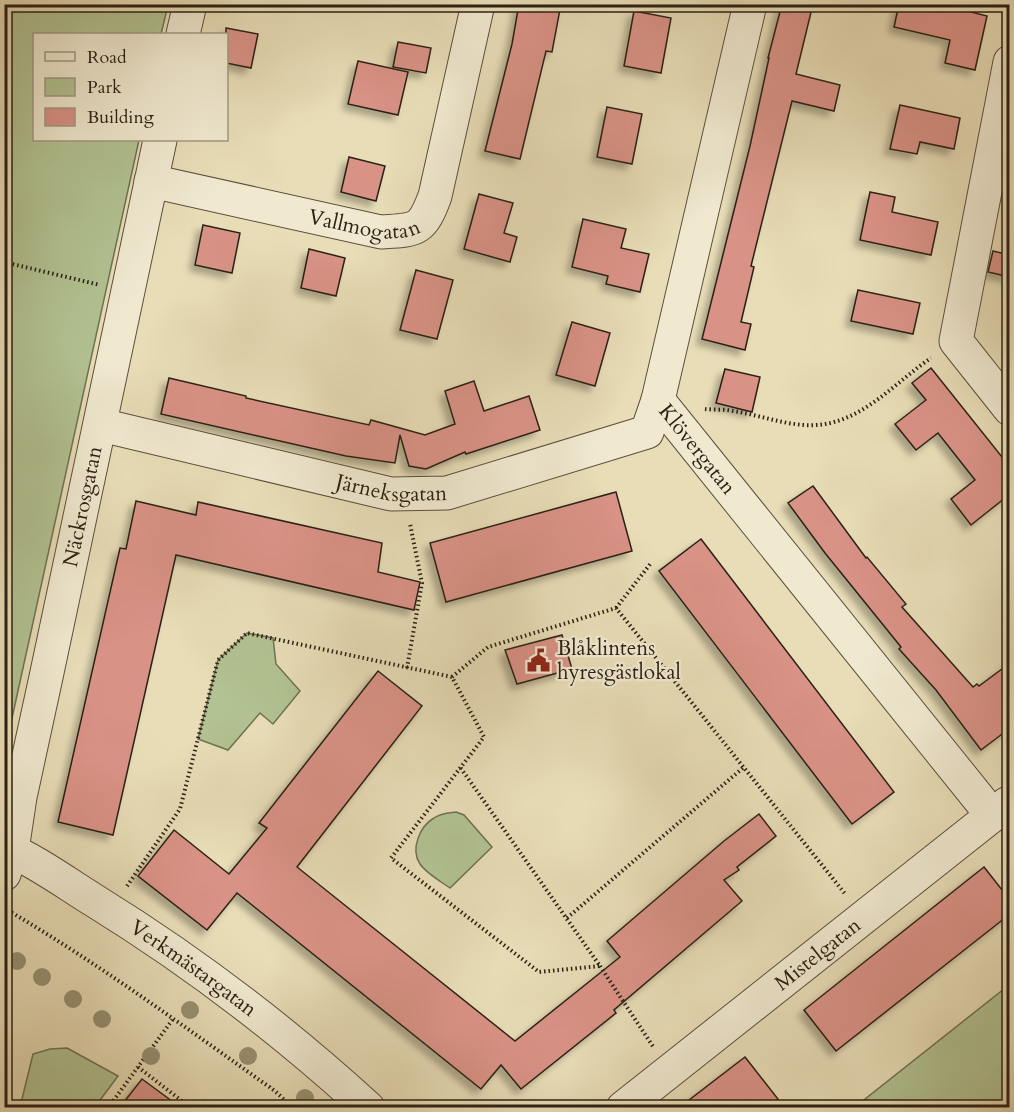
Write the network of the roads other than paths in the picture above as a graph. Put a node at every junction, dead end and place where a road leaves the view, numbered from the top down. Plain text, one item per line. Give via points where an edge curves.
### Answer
1 (190, 4) edge
2 (478, 4) edge
3 (750, 4) edge
4 (183, 33) edge
5 (1010, 62) edge
6 (160, 141) edge
7 (152, 181) junction
8 (658, 400) junction
9 (1010, 410) edge
10 (101, 425) junction
11 (1001, 809) edge
12 (7, 857) edge
13 (368, 1107) edge
14 (623, 1107) edge

1 - 4 street
2 - 7 street, Vallmogatan via 435,196 426,218 412,230 381,232
3 - 8 street, Klövergatan
5 - 9 street via 956,341
6 - 7 street, Näckrosgatan
7 - 10 street, Näckrosgatan
8 - 10 street, Järneksgatan via 647,432 447,493 391,494
8 - 11 street, Klövergatan
10 - 12 street, Näckrosgatan
11 - 14 street, Mistelgatan
12 - 13 street, Verkmästargatan via 156,939 315,1059

